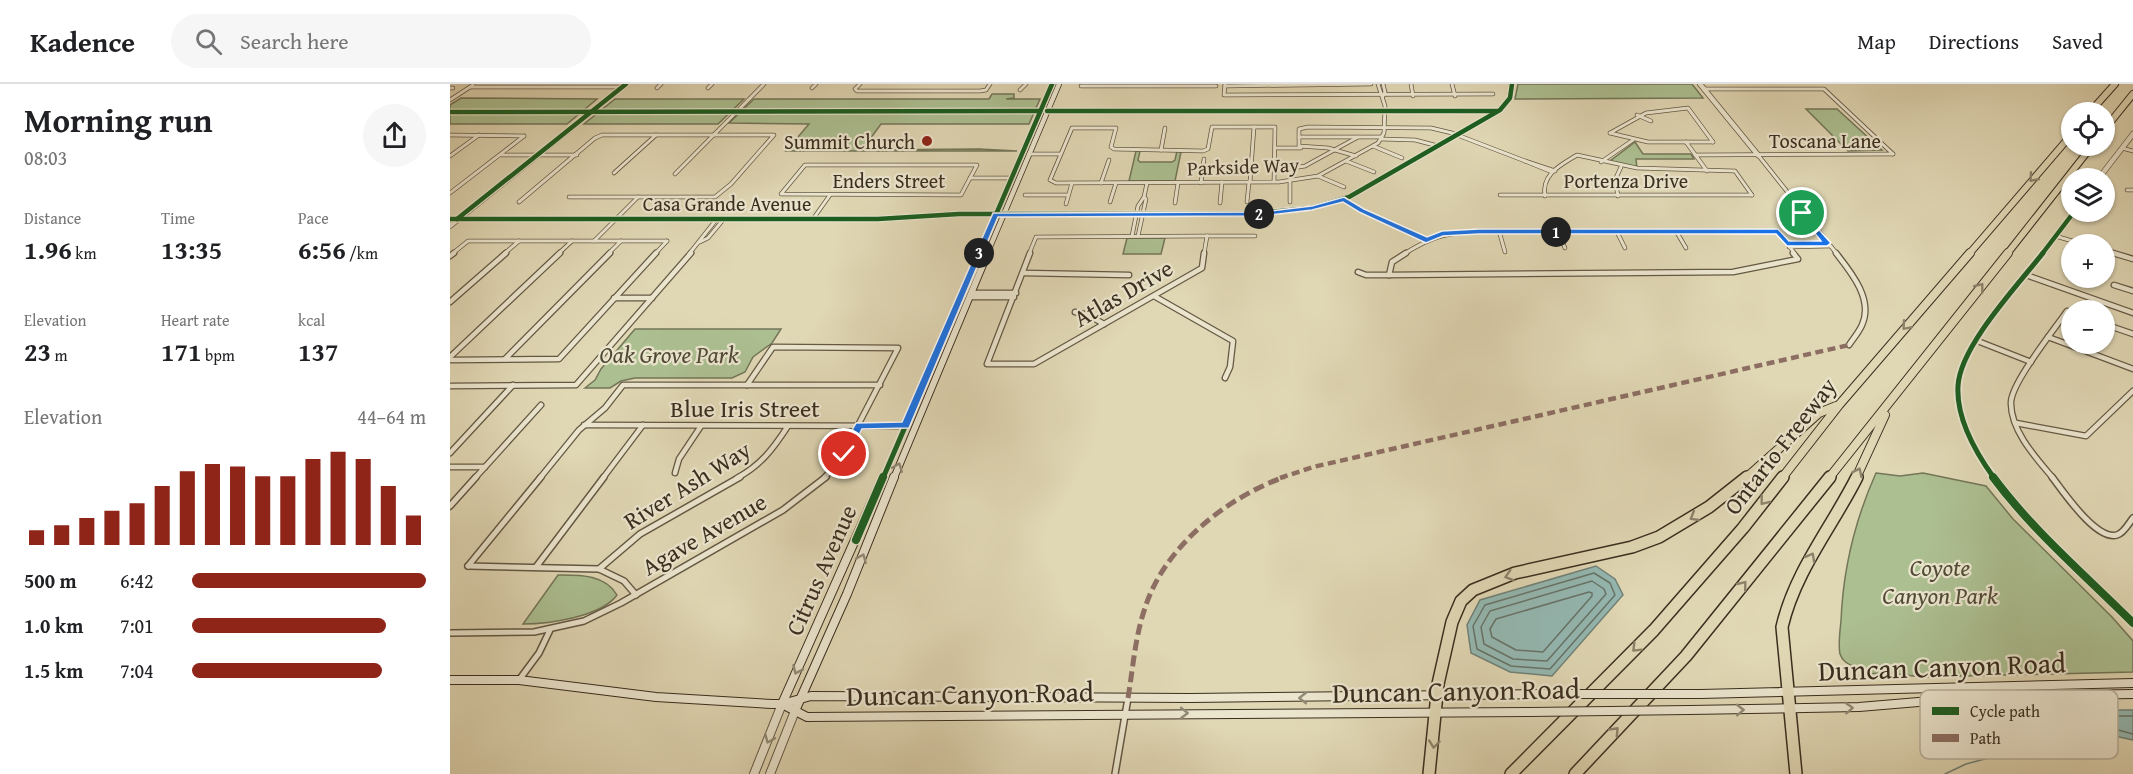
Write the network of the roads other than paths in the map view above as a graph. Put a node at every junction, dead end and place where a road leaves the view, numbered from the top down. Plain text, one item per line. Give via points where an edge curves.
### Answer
1 (475, 84) edge
2 (661, 84) edge
3 (712, 84) edge
4 (764, 84) edge
5 (816, 84) edge
6 (860, 84) edge
7 (918, 84) edge
8 (954, 84) edge
9 (990, 84) edge
10 (1026, 84) edge
11 (1052, 84) edge
12 (1059, 84) edge
13 (1371, 84) edge
14 (1380, 84) edge
15 (1410, 84) edge
16 (1452, 84) edge
17 (1512, 84) edge
18 (1700, 84) edge
19 (1149, 85) edge
20 (1225, 85) edge
21 (2114, 85) edge
22 (624, 86) edge
23 (1080, 86) dead end
24 (1216, 86) dead end
25 (470, 87) junction
26 (657, 88) dead end
27 (708, 88) dead end
28 (812, 88) dead end
29 (1704, 89) junction
30 (1020, 90) dead end
31 (913, 91) junction
32 (949, 91) junction
33 (1492, 94) dead end
34 (1383, 96) junction
35 (1413, 96) junction
36 (1455, 96) junction
37 (2131, 98) edge
38 (450, 100) edge
39 (2099, 102) edge
40 (1636, 115) junction
41 (2115, 117) edge
42 (1651, 121) dead end
43 (1254, 126) junction
44 (1384, 127) junction
45 (1165, 128) dead end
46 (2133, 134) edge
47 (450, 135) edge
48 (479, 135) junction
49 (656, 135) junction
50 (713, 135) junction
51 (1456, 136) junction
52 (1299, 137) junction
53 (1358, 137) junction
54 (1381, 138) junction
55 (1633, 140) junction
56 (1686, 142) junction
57 (1373, 146) junction
58 (1438, 146) junction
59 (2061, 147) edge
60 (1275, 148) junction
61 (1305, 148) junction
62 (2122, 148) junction
63 (1161, 150) junction
64 (1337, 150) junction
65 (2133, 151) edge
66 (1030, 153) junction
67 (1061, 153) junction
68 (501, 155) junction
69 (537, 155) junction
70 (577, 155) junction
71 (1758, 155) junction
72 (450, 156) edge
73 (1356, 156) junction
74 (1696, 156) junction
75 (2084, 156) edge
76 (1402, 158) dead end
77 (1204, 159) dead end
78 (1109, 160) dead end
79 (1346, 161) junction
80 (1601, 162) junction
81 (1621, 167) junction
82 (2107, 168) edge
83 (1275, 171) junction
84 (1553, 171) junction
85 (1707, 171) junction
86 (1374, 172) dead end
87 (614, 173) dead end
88 (675, 174) dead end
89 (1318, 176) junction
90 (970, 178) junction
91 (1011, 178) junction
92 (1250, 182) junction
93 (1274, 182) junction
94 (1290, 182) junction
95 (1072, 183) junction
96 (1101, 183) junction
97 (1116, 183) junction
98 (1147, 183) junction
99 (1178, 183) junction
100 (1200, 183) junction
101 (1222, 183) junction
102 (1344, 187) dead end
103 (2127, 190) dead end
104 (2133, 190) edge
105 (450, 194) edge
106 (830, 194) junction
107 (1025, 195) dead end
108 (1068, 195) junction
109 (1500, 195) dead end
110 (1545, 196) junction
111 (1618, 196) junction
112 (569, 197) dead end
113 (638, 197) junction
114 (1144, 197) junction
115 (1344, 199) junction
116 (519, 202) dead end
117 (1110, 202) dead end
118 (1247, 202) dead end
119 (1290, 202) dead end
120 (1175, 203) dead end
121 (1220, 203) dead end
122 (1066, 204) dead end
123 (995, 214) junction
124 (1004, 214) junction
125 (1136, 214) junction
126 (1143, 214) junction
127 (450, 219) edge
128 (457, 219) junction
129 (616, 219) junction
130 (716, 219) junction
131 (723, 219) junction
132 (813, 219) junction
133 (2066, 222) edge
134 (1134, 225) junction
135 (1141, 225) junction
136 (450, 226) edge
137 (1499, 231) junction
138 (1676, 231) junction
139 (1558, 232) junction
140 (1617, 232) junction
141 (1132, 236) junction
142 (1138, 236) junction
143 (1207, 236) junction
144 (1255, 236) dead end
145 (2055, 236) junction
146 (2061, 238) edge
147 (1426, 240) junction
148 (519, 241) junction
149 (572, 241) junction
150 (594, 241) junction
151 (621, 241) junction
152 (700, 242) junction
153 (1788, 245) junction
154 (1828, 245) junction
155 (1565, 248) dead end
156 (1625, 248) dead end
157 (1686, 248) dead end
158 (1505, 252) dead end
159 (2115, 253) edge
160 (450, 256) edge
161 (2133, 259) edge
162 (1358, 272) dead end
163 (1024, 273) junction
164 (1129, 275) dead end
165 (1389, 275) junction
166 (2026, 275) junction
167 (2115, 285) edge
168 (2133, 291) edge
169 (971, 295) junction
170 (1015, 295) junction
171 (1154, 296) junction
172 (614, 298) junction
173 (652, 298) junction
174 (450, 302) edge
175 (1075, 312) dead end
176 (2133, 313) edge
177 (2061, 321) edge
178 (1104, 324) junction
179 (2115, 328) edge
180 (2133, 334) edge
181 (2048, 337) junction
182 (1975, 340) junction
183 (1849, 345) dead end
184 (450, 358) edge
185 (504, 360) junction
186 (2031, 362) junction
187 (2133, 369) edge
188 (1225, 378) dead end
189 (747, 385) junction
190 (880, 385) junction
191 (450, 386) edge
192 (513, 386) junction
193 (2133, 391) edge
194 (1892, 400) junction
195 (540, 405) dead end
196 (1839, 405) junction
197 (2016, 423) junction
198 (584, 425) junction
199 (643, 426) junction
200 (701, 426) junction
201 (788, 426) junction
202 (859, 426) junction
203 (906, 426) junction
204 (450, 453) edge
205 (450, 467) edge
206 (485, 467) junction
207 (675, 473) dead end
208 (450, 506) edge
209 (2133, 518) edge
210 (536, 567) junction
211 (599, 569) junction
212 (636, 595) junction
213 (2133, 623) edge
214 (550, 630) junction
215 (450, 633) edge
216 (450, 680) edge
217 (519, 680) junction
218 (2133, 682) edge
219 (1787, 693) junction
220 (2118, 694) edge
221 (2133, 694) edge
222 (1436, 695) junction
223 (1128, 698) junction
224 (799, 699) junction
225 (1920, 702) edge
226 (782, 704) junction
227 (1790, 709) junction
228 (795, 711) junction
229 (1435, 713) junction
230 (1126, 714) junction
231 (754, 774) edge
232 (770, 774) edge
233 (1115, 774) edge
234 (1429, 774) edge
235 (1511, 774) edge
236 (1575, 774) edge
237 (1796, 774) edge

1 - 25 street
2 - 26 street
3 - 27 street
4 - 50 street
5 - 28 street
6 - 31 street via 857,91
7 - 31 street
8 - 32 street
9 - 32 street via 984,91
10 - 30 street
11 - 91 main road, Citrus Avenue
12 - 66 main road, Citrus Avenue
13 - 20 street
14 - 34 street
15 - 35 street
16 - 36 street
17 - 51 street, Casa Grande Avenue via 1510,98 1500,110
18 - 29 street
19 - 23 street
19 - 24 street
20 - 34 street via 1224,95
21 - 39 highway
22 - 25 street
22 - 69 street
25 - 38 street
29 - 71 street
29 - 71 street, Toscana Lane via 1824,88 1893,154
31 - 32 street
33 - 36 street
34 - 35 street
34 - 44 street
35 - 36 street
37 - 41 highway
40 - 42 street
40 - 55 street via 1610,133
40 - 56 street via 1688,108 1713,142
43 - 60 street via 1275,127
43 - 63 street via 1212,127 1206,150
43 - 92 street
44 - 51 street via 1427,129
44 - 52 street via 1301,127
44 - 54 street
45 - 63 street
46 - 62 street
47 - 48 street
48 - 68 street via 524,136
48 - 72 street
49 - 50 street
49 - 70 street via 602,135
49 - 87 street
50 - 88 street
50 - 113 street via 774,135 715,197
51 - 58 street, Casa Grande Avenue
51 - 84 street
52 - 53 street
52 - 61 street via 1299,146
53 - 54 street
53 - 64 street
54 - 57 street, Parkside Way
54 - 58 street
55 - 56 street
55 - 80 street
56 - 74 street
57 - 73 street, Parkside Way
57 - 76 street
58 - 115 street, Casa Grande Avenue
59 -> 196 highway, Ontario Freeway
60 - 61 street
60 - 83 street
61 - 64 street
62 - 65 street
62 - 82 street
63 - 67 street via 1114,149 1111,147 1116,128 1071,128
64 - 73 street
64 - 83 street via 1302,167
66 - 67 street
66 - 124 main road, Citrus Avenue
67 - 95 street, Parkside Way via 1051,183
68 - 69 street
68 - 105 street
69 - 70 street
69 - 128 street
70 - 116 street
71 - 74 street, Toscana Lane
71 - 154 street
73 - 79 street, Parkside Way
74 - 85 street
194 -> 75 highway
77 - 100 street
78 - 96 street
79 - 86 street
79 - 89 street, Parkside Way
80 - 81 street
80 - 84 street via 1577,155
81 - 85 street
81 - 111 street via 1615,180
83 - 93 street
84 - 110 street via 1543,183
85 - 111 street, Portenza Drive via 1735,171 1752,195
89 - 94 street, Parkside Way
89 - 102 street
90 - 91 street
90 - 106 street, Enders Street via 961,195
90 - 106 street, Enders Street via 977,165 805,165 781,194
91 - 123 main road, Citrus Avenue
92 - 93 street, Parkside Way
92 - 101 street, Parkside Way
92 - 118 street
93 - 94 street, Parkside Way
94 - 119 street
95 - 96 street, Parkside Way
95 - 108 street
96 - 97 street, Parkside Way
97 - 98 street, Parkside Way
97 - 117 street
98 - 99 street, Parkside Way
98 - 114 street
99 - 100 street, Parkside Way
99 - 120 street
100 - 101 street, Parkside Way
101 - 121 street
103 - 104 street
106 - 132 street
107 - 108 street
108 - 122 street
109 - 110 street, Portenza Drive
110 - 111 street, Portenza Drive
112 - 113 street
113 - 129 street
114 - 125 street
114 - 126 street
115 - 126 street, Casa Grande Avenue via 1282,212
115 - 147 street
123 - 124 street, Casa Grande Avenue
123 - 132 street, Casa Grande Avenue
123 - 203 main road, Citrus Avenue
124 - 125 street, Casa Grande Avenue
124 - 169 main road, Citrus Avenue
125 - 126 street, Casa Grande Avenue
125 - 134 street
126 - 135 street
127 - 128 street, Casa Grande Avenue
128 - 129 street, Casa Grande Avenue
128 - 136 street
129 - 130 street, Casa Grande Avenue
129 - 150 street
130 - 131 street, Casa Grande Avenue
130 - 152 street
131 - 132 street, Casa Grande Avenue
131 - 152 street
133 - 145 street
134 - 135 street
134 - 141 street
135 - 142 street
137 - 139 street
137 - 147 street via 1442,234
137 - 158 street
138 - 140 street
138 - 153 street via 1778,231
138 - 157 street
139 - 140 street
139 - 155 street
140 - 156 street
141 - 142 street
141 - 163 street via 1036,237
142 - 143 street
143 - 144 street
143 - 171 street, Atlas Drive via 1202,268
145 - 146 street
145 - 166 street
147 - 165 street via 1392,262
148 - 149 street
148 - 160 street via 468,241
148 - 174 street
149 - 150 street
149 - 184 street
150 - 151 street
151 - 172 street via 667,241
151 - 185 street
152 - 173 street
153 - 154 street
153 - 165 street via 1798,259 1733,272
154 - 183 street via 1858,282 1863,296 1863,324
159 - 161 street
162 - 165 street
163 - 164 street
163 - 170 street
166 - 176 street
166 - 182 street
167 - 168 street
169 - 170 street
224 -> 169 main road, Citrus Avenue via 847,594
170 - 178 street, Atlas Drive via 987,364 1034,364
171 - 178 street, Atlas Drive
171 - 188 street via 1233,341
172 - 173 street
172 - 185 street via 559,359
173 - 192 street via 576,385
175 - 178 street
177 - 181 street
179 - 180 street
181 - 186 street
181 - 187 street
182 - 186 street
182 - 213 street via 1962,360 1957,388 1962,421 1981,461 2021,512
184 - 185 street
186 - 197 street via 2013,392
189 - 190 street
189 - 190 street, Agave Avenue via 773,347 898,348
189 - 198 street via 623,385 605,408
190 - 202 street, Agave Avenue
191 - 192 street
192 - 204 street
193 - 197 street via 2086,436
219 -> 194 highway via 1782,627 1786,608 1846,498
236 -> 194 highway via 1686,656
195 - 206 street
196 -> 222 highway via 1819,413 1706,510 1664,535 1632,547 1505,576 1475,590 1462,600 1453,618
196 -> 235 highway, Ontario Freeway via 1743,528 1654,630
197 - 209 street via 2041,465 2092,526 2108,536 2121,533
198 - 199 street, Blue Iris Street
198 - 210 street via 468,566
199 - 200 street, Blue Iris Street
199 - 210 street
200 - 201 street, Blue Iris Street
200 - 207 street via 679,459
201 - 202 street, Blue Iris Street
201 - 211 street, River Ash Way via 755,468 640,534
202 - 203 street, Blue Iris Street
202 - 212 street, Agave Avenue via 831,472 798,500
203 -> 226 main road, Citrus Avenue
205 - 206 street
206 - 208 street
210 - 211 street
211 - 212 street via 624,581
212 - 214 street, Agave Avenue via 592,618
214 - 215 street, Agave Avenue
214 - 217 street
216 - 217 main road, Duncan Canyon Road
217 - 226 main road, Duncan Canyon Road via 656,697
218 - 219 main road, Duncan Canyon Road
219 - 222 main road, Duncan Canyon Road, bridge
219 - 227 highway
220 -> 221 main road, Duncan Canyon Road
222 -> 223 main road, Duncan Canyon Road
222 - 229 highway
223 - 224 main road, Duncan Canyon Road
223 - 230 street
224 - 226 main road, Duncan Canyon Road
224 - 228 main road, Citrus Avenue
227 -> 225 main road, Duncan Canyon Road
226 - 228 main road, Duncan Canyon Road
226 -> 231 street, Citrus Avenue
229 -> 227 main road, Duncan Canyon Road, bridge
227 - 237 highway
228 - 230 main road, Duncan Canyon Road via 807,717
228 - 232 street, Citrus Avenue
230 -> 229 main road, Duncan Canyon Road
229 -> 234 highway
230 - 233 street

